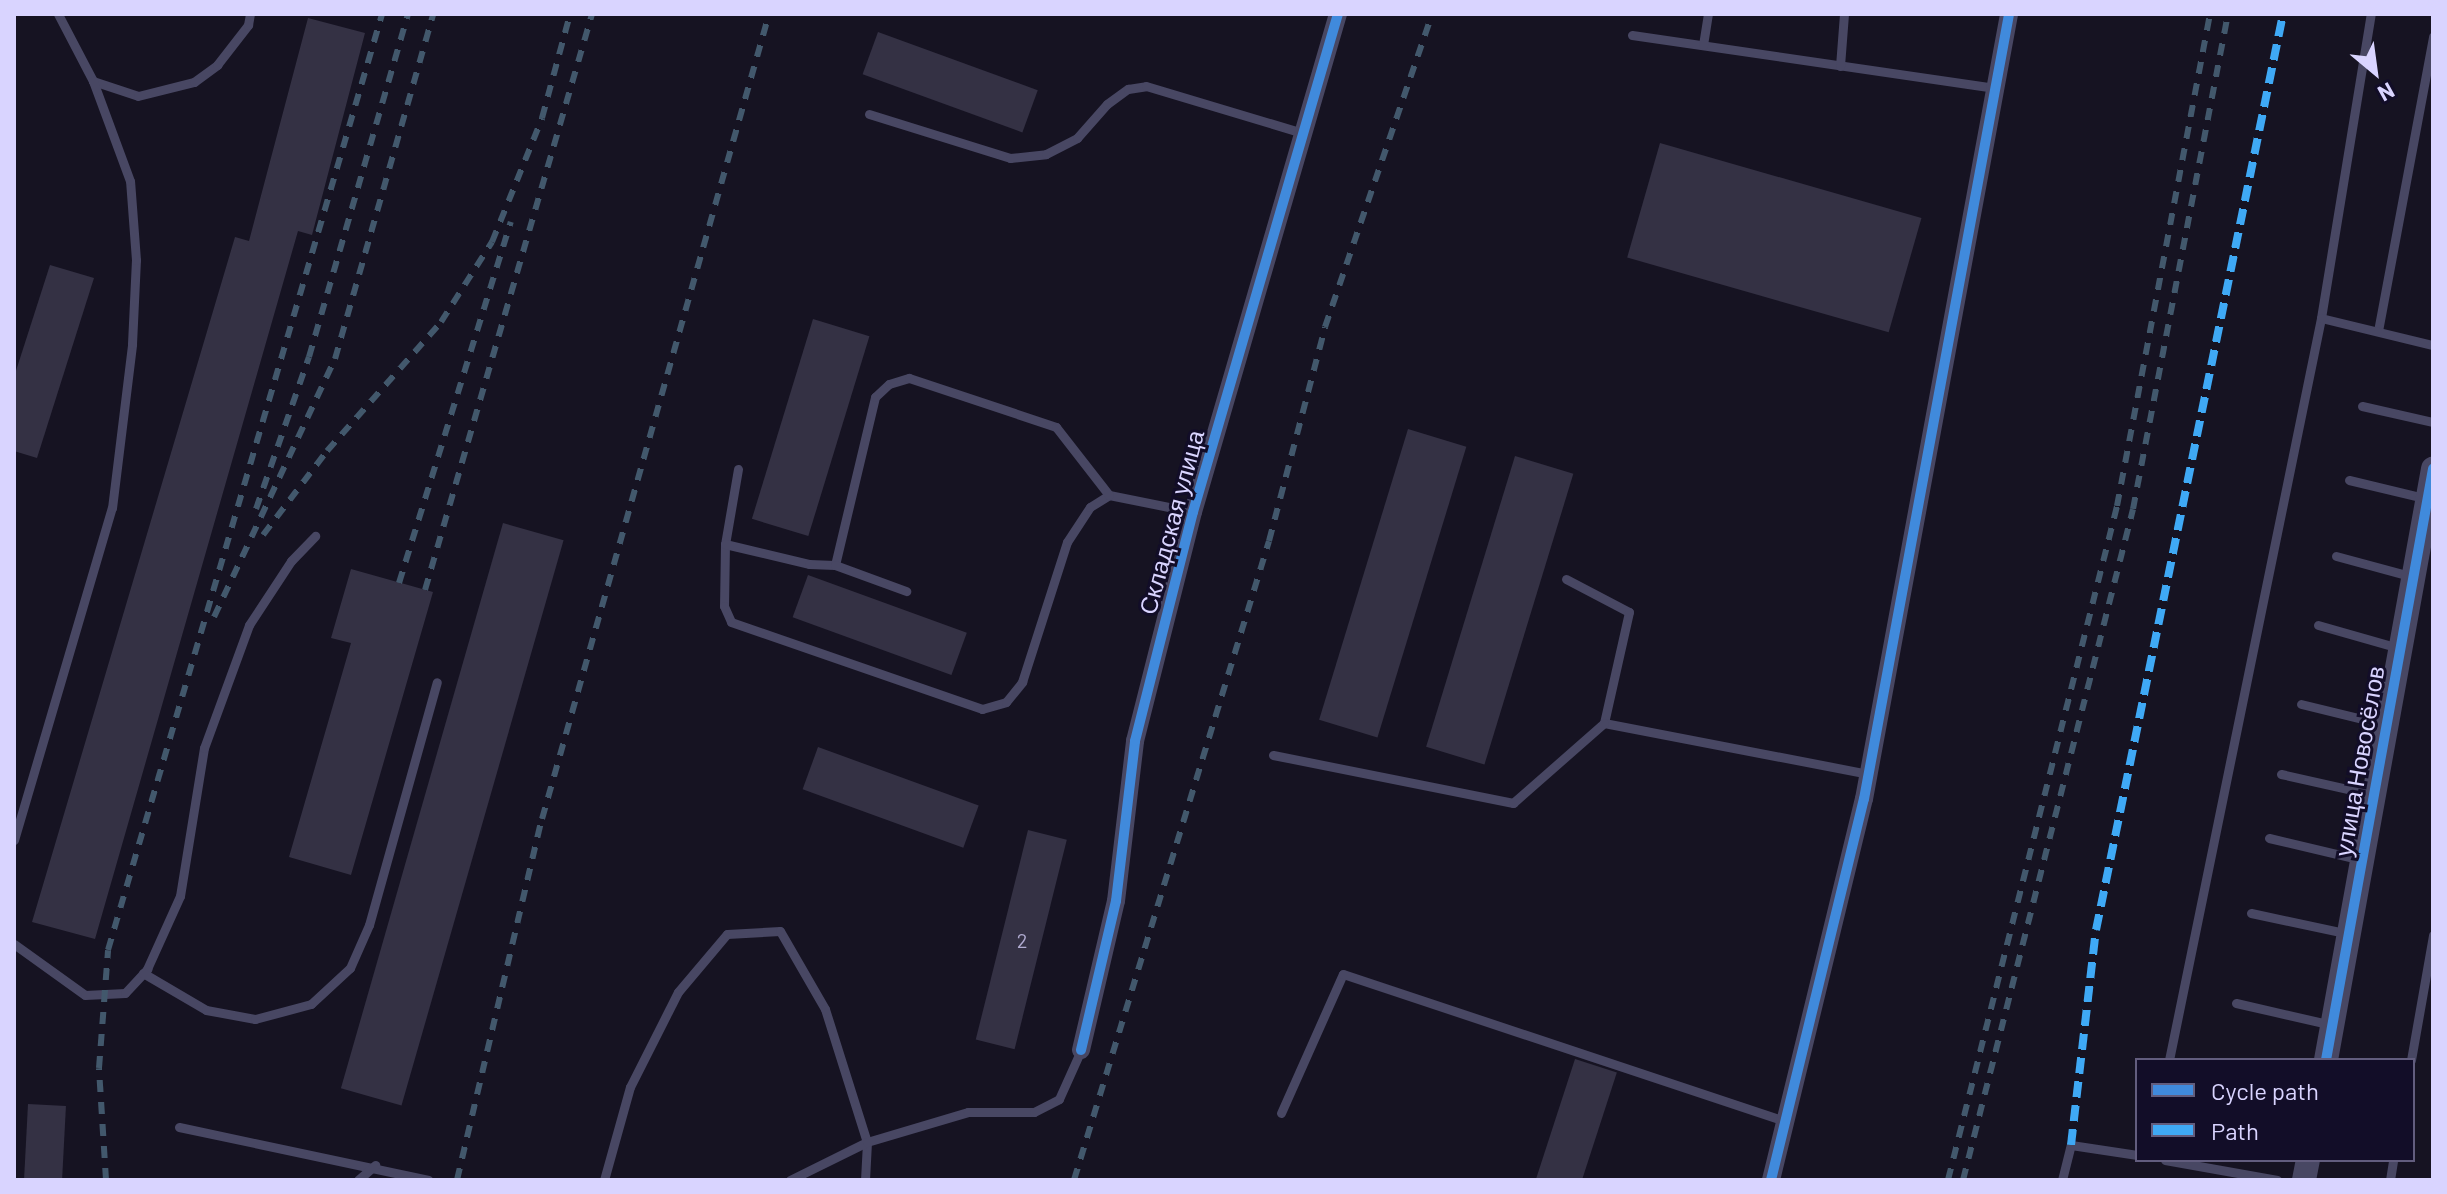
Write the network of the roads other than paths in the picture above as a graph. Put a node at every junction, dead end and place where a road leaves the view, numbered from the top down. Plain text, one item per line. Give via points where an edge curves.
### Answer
1 (58, 14) edge
2 (250, 14) edge
3 (1338, 14) edge
4 (1708, 14) edge
5 (1844, 14) edge
6 (2009, 14) edge
7 (2371, 14) edge
8 (1632, 35) dead end
9 (2433, 36) edge
10 (1703, 45) junction
11 (1840, 66) junction
12 (93, 81) junction
13 (1995, 88) junction
14 (869, 114) dead end
15 (1303, 133) junction
16 (2321, 318) junction
17 (2378, 331) junction
18 (2433, 345) edge
19 (2362, 406) dead end
20 (2433, 422) edge
21 (738, 469) dead end
22 (2349, 480) dead end
23 (2431, 481) edge
24 (1109, 495) junction
25 (1193, 512) junction
26 (315, 536) dead end
27 (725, 544) junction
28 (2336, 556) dead end
29 (835, 565) junction
30 (2414, 577) junction
31 (1566, 579) dead end
32 (906, 591) dead end
33 (2318, 625) dead end
34 (2399, 648) junction
35 (437, 682) dead end
36 (2301, 704) dead end
37 (1604, 723) junction
38 (2387, 725) junction
39 (1273, 755) dead end
40 (1869, 774) junction
41 (2281, 774) dead end
42 (2374, 795) junction
43 (2269, 838) dead end
44 (14, 840) edge
45 (2362, 860) junction
46 (2251, 913) dead end
47 (2349, 934) junction
48 (2433, 935) edge
49 (14, 944) edge
50 (143, 973) junction
51 (2236, 1003) dead end
52 (2332, 1025) junction
53 (1081, 1050) joint
54 (2169, 1058) edge
55 (2326, 1058) edge
56 (2411, 1058) edge
57 (1281, 1113) dead end
58 (1785, 1121) junction
59 (179, 1127) dead end
60 (867, 1142) junction
61 (2135, 1155) edge
62 (2176, 1162) edge
63 (375, 1165) junction
64 (358, 1180) edge
65 (428, 1180) edge
66 (604, 1180) edge
67 (790, 1180) edge
68 (865, 1180) edge
69 (1771, 1180) edge
70 (2062, 1180) edge
71 (2277, 1180) edge

1 - 12 lane
2 - 12 lane via 248,25 217,65 178,90 138,96
3 - 15 street, Складская улица
4 - 10 lane
5 - 11 lane
6 - 13 street
7 - 16 lane
8 - 10 lane
9 - 17 lane
10 - 11 lane
11 - 13 lane
12 - 44 lane via 130,181 136,260 132,344 112,508
13 - 40 street
14 - 15 lane via 1010,158 1046,154 1077,138 1107,104 1128,89 1146,86
15 - 25 street, Складская улица
16 - 17 lane
16 - 54 lane
17 - 18 lane
19 - 20 lane
21 - 27 lane
22 - 23 lane
23 - 30 street, улица Новосёлов
24 - 25 lane
24 - 27 lane via 1090,507 1067,542 1022,682 1006,702 982,709 731,622 724,606
24 - 29 lane via 1056,427 909,378 889,384 875,397
25 - 53 street, Складская улица via 1135,741 1116,901
26 - 50 lane via 291,561 249,625 204,748 180,896 162,944
27 - 29 lane
28 - 30 lane
29 - 32 lane
30 - 34 street, улица Новосёлов
31 - 37 lane via 1629,612
33 - 34 lane
34 - 38 street, улица Новосёлов
35 - 50 lane via 369,925 350,968 311,1004 255,1019 206,1010
36 - 38 lane
37 - 39 lane via 1513,803
37 - 40 lane
38 - 42 street, улица Новосёлов
40 - 58 street
41 - 42 lane
42 - 45 street, улица Новосёлов
43 - 45 lane
45 - 47 street, улица Новосёлов
46 - 47 lane
47 - 52 street, улица Новосёлов
48 - 56 lane
49 - 50 lane via 85,995 125,993
51 - 52 lane
52 - 55 street, улица Новосёлов
53 - 60 lane via 1059,1099 1034,1112 968,1112
57 - 58 lane via 1343,974
58 - 69 street
59 - 63 lane
60 - 66 lane via 825,1009 780,931 727,934 678,992 630,1087
60 - 67 lane
60 - 68 lane
61 - 70 lane via 2071,1145
62 - 71 lane
63 - 64 lane
63 - 65 lane

